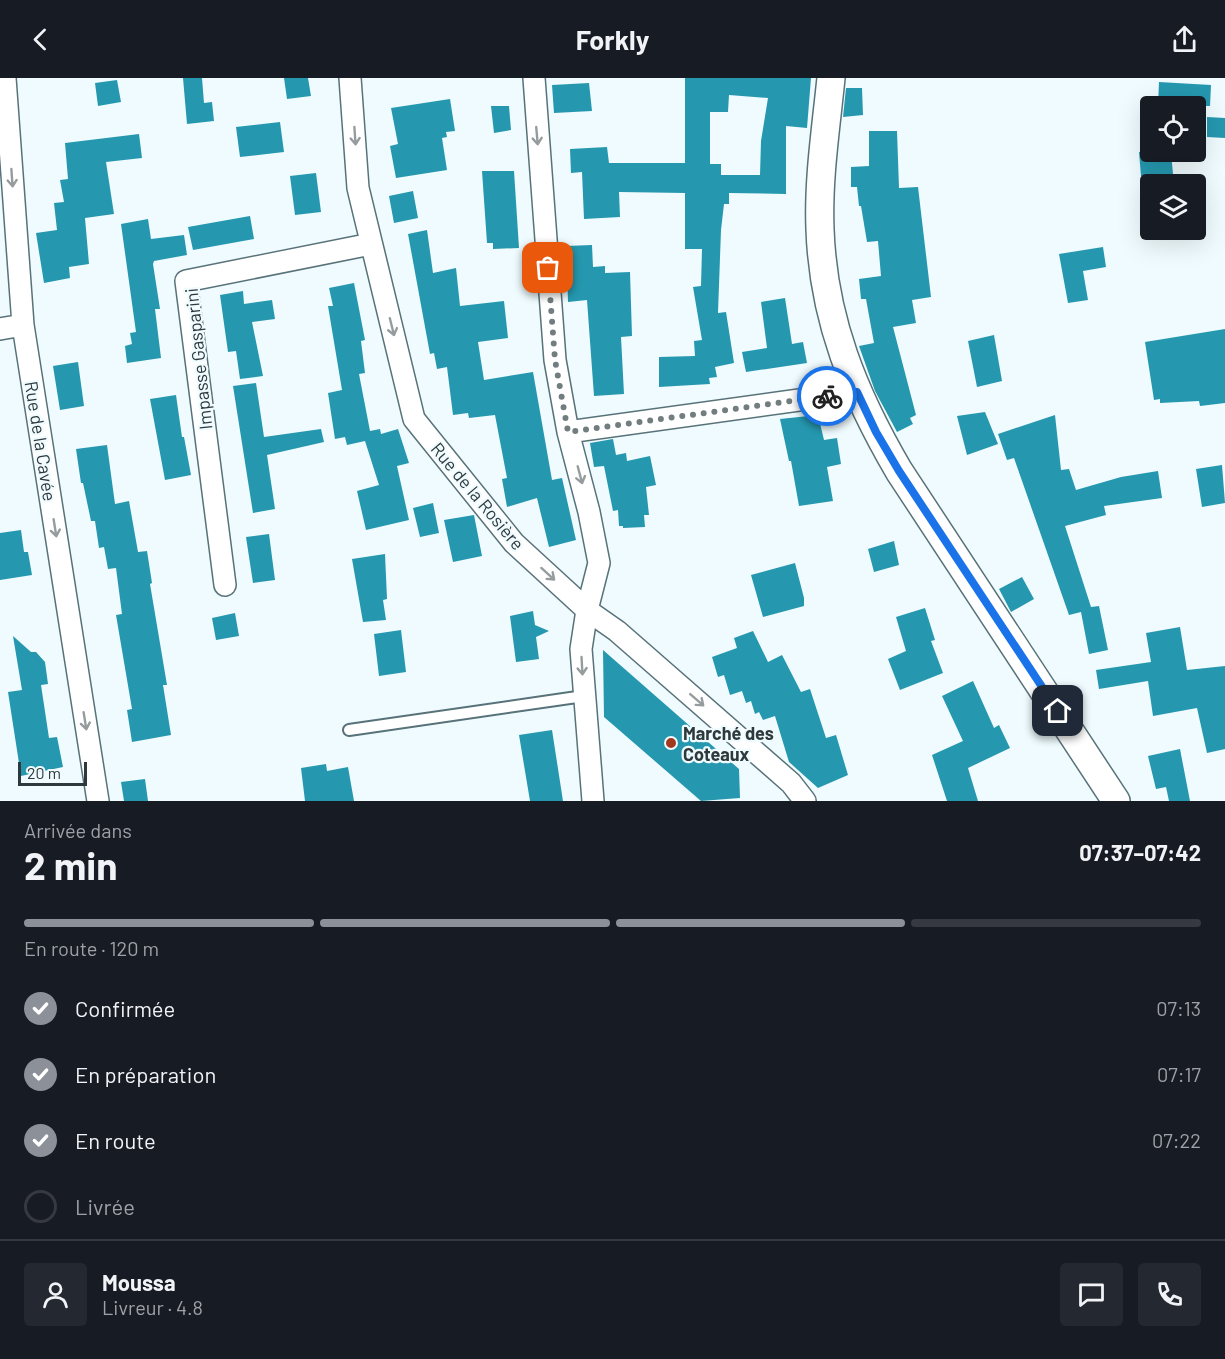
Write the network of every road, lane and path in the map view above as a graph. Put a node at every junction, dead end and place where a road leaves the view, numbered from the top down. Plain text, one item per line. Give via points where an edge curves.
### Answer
1 (5, 78) edge
2 (350, 78) edge
3 (534, 78) edge
4 (831, 78) edge
5 (371, 244) junction
6 (23, 325) junction
7 (0, 329) edge
8 (857, 392) junction
9 (568, 432) junction
10 (225, 585) dead end
11 (587, 610) junction
12 (584, 696) junction
13 (348, 730) dead end
14 (98, 801) edge
15 (593, 801) edge
16 (805, 801) edge
17 (1116, 801) edge

1 -> 6 street, Rue de la Cavée
2 -> 5 street, Rue de la Rosière via 358,188
3 -> 9 street via 555,360
4 - 8 street via 820,192 822,260 839,343
5 - 10 street, Impasse Gasparini via 186,281
5 -> 11 street, Rue de la Rosière via 414,419 514,543
6 - 7 street
6 -> 14 street, Rue de la Cavée
8 - 9 street
8 - 17 street via 899,471
9 -> 11 street via 599,563
11 -> 12 street via 581,649
11 -> 16 street, Rue de la Rosière via 617,631 782,775
12 - 13 lane
12 - 15 street

